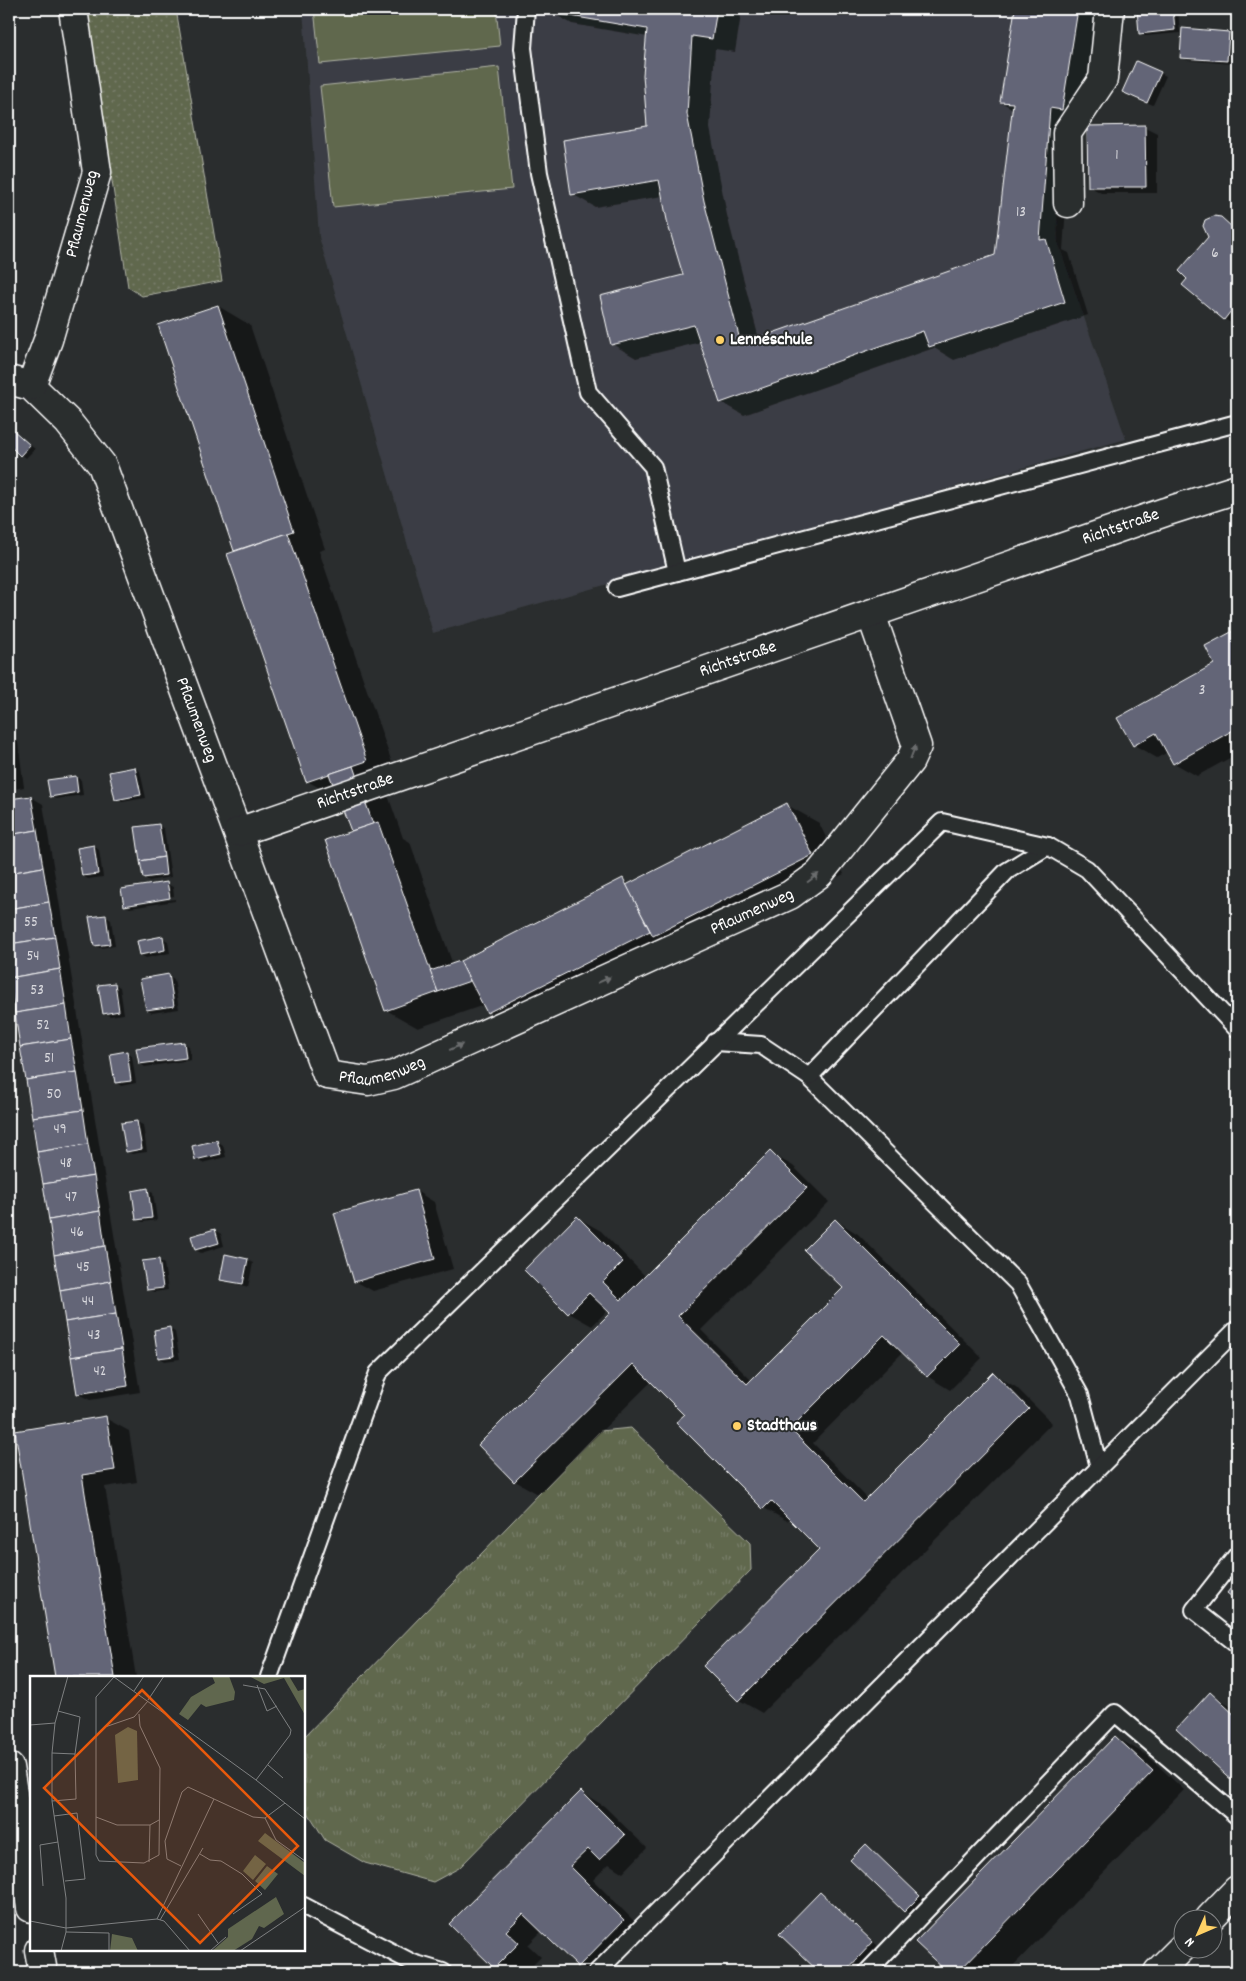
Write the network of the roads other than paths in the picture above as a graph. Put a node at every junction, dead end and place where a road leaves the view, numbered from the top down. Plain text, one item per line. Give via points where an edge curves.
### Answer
1 (73, 9) edge
2 (526, 9) edge
3 (1110, 9) edge
4 (1068, 203) dead end
5 (20, 382) edge
6 (1237, 423) edge
7 (1237, 489) edge
8 (677, 572) junction
9 (617, 588) dead end
10 (871, 614) junction
11 (238, 832) junction
12 (1048, 846) junction
13 (1237, 1029) edge
14 (715, 1042) junction
15 (809, 1077) junction
16 (1237, 1329) edge
17 (1099, 1467) junction
18 (1237, 1555) edge
19 (1237, 1644) edge
20 (269, 1676) edge
21 (9, 1767) edge
22 (1237, 1816) edge
23 (25, 1886) edge
24 (1237, 1890) edge
25 (305, 1907) edge
26 (1220, 1908) edge
27 (39, 1951) edge
28 (1174, 1956) edge
29 (43, 1972) edge
30 (444, 1972) edge
31 (597, 1972) edge
32 (867, 1972) edge
33 (1158, 1972) edge

1 - 5 street, Pflaumenweg via 97,172 48,340
2 - 8 lane via 523,48 539,173 588,392 653,467
3 - 4 street via 1103,79 1066,133
5 - 11 street, Pflaumenweg via 68,422 102,465
6 - 8 lane
7 - 10 street, Richtstraße
8 - 9 lane
10 - 11 street, Richtstraße
11 -> 10 street, Pflaumenweg via 327,1075 368,1081 394,1075 790,895 819,874 910,761 917,746
12 - 13 lane via 1087,870
12 - 14 lane via 942,822
12 - 15 lane via 1007,871
14 - 15 lane via 761,1045
14 - 20 lane via 378,1373
15 - 17 lane via 1018,1284 1080,1395
16 - 17 lane
17 - 31 lane
18 - 19 lane via 1194,1610
21 - 23 street
22 - 32 lane via 1115,1713
24 - 26 street
25 - 30 lane via 412,1963
27 - 29 street
28 - 33 street

